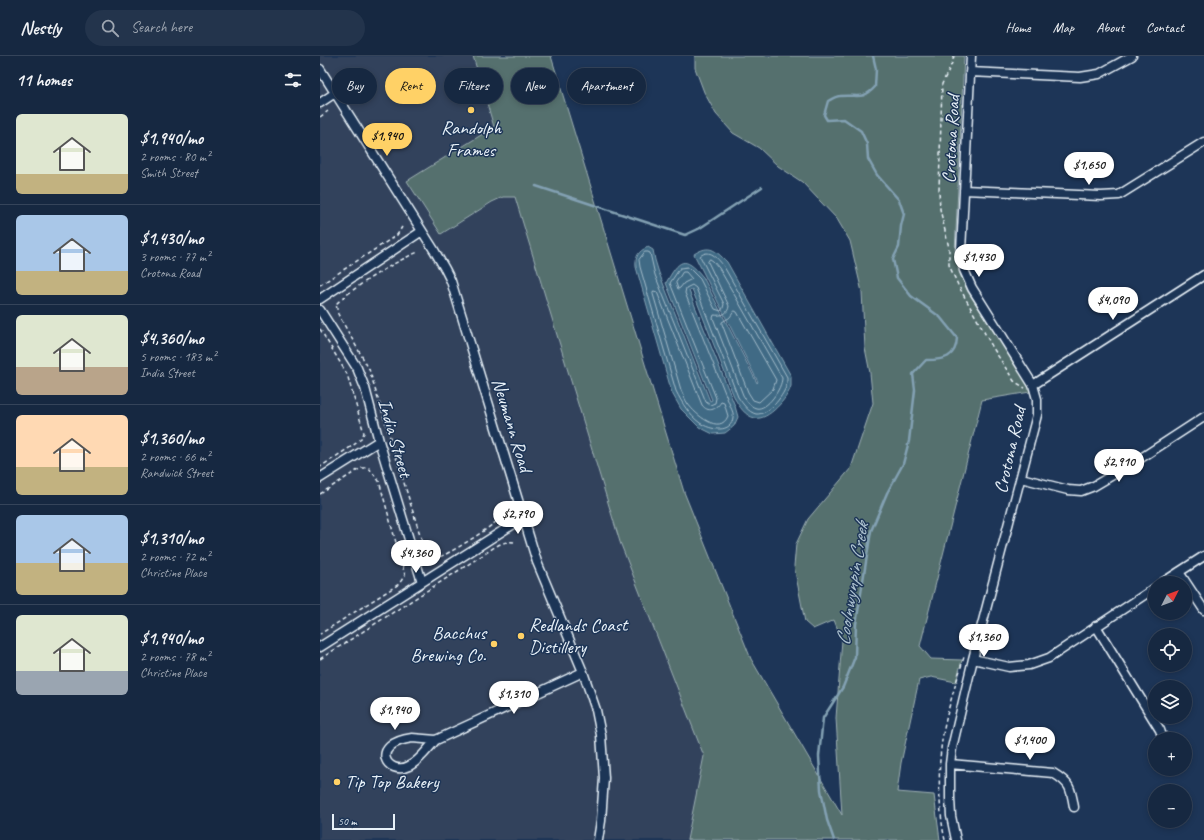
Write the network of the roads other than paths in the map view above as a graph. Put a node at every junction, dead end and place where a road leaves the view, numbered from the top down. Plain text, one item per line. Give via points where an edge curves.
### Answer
1 (971, 56) edge
2 (1132, 56) edge
3 (320, 69) edge
4 (970, 72) junction
5 (332, 88) edge
6 (332, 95) edge
7 (320, 103) edge
8 (342, 104) edge
9 (1204, 142) edge
10 (964, 190) junction
11 (422, 232) junction
12 (1204, 275) edge
13 (320, 299) edge
14 (320, 310) edge
15 (1033, 384) junction
16 (1204, 417) edge
17 (379, 441) junction
18 (320, 478) edge
19 (1021, 478) junction
20 (523, 518) junction
21 (1204, 556) edge
22 (1179, 572) junction
23 (1173, 576) edge
24 (422, 582) junction
25 (1148, 593) edge
26 (1204, 610) edge
27 (1096, 626) junction
28 (320, 647) edge
29 (973, 659) junction
30 (583, 672) junction
31 (1161, 732) edge
32 (436, 740) junction
33 (950, 764) junction
34 (1074, 807) dead end
35 (598, 840) edge
36 (956, 840) edge

1 - 4 street, Crotona Road
2 - 4 street via 1099,74 1080,77
3 - 5 street, Neumann Road
4 - 10 street, Crotona Road
6 - 7 street
8 - 11 street, Neumann Road
9 - 10 street via 1119,195
10 - 15 street, Crotona Road via 961,251 964,270 972,288
11 - 13 street
11 - 20 street, Neumann Road via 451,281
12 - 15 street
14 - 17 street, India Street via 357,368
15 - 19 street, Crotona Road via 1037,399 1037,415
16 - 19 street via 1138,460 1081,491
17 - 18 street
17 - 24 street, India Street
19 - 29 street, Crotona Road
20 - 24 street
20 - 30 street, Neumann Road via 537,562
21 - 22 street
22 - 23 street
22 - 26 street
24 - 28 street
25 - 27 street
27 - 29 street via 1050,658 1029,665 1009,667
27 - 31 street
29 - 33 street, Crotona Road
30 - 32 street
30 - 35 street, Neumann Road via 596,710 603,757 603,800
32 - 32 street via 412,738 394,742 386,749 385,756 387,761 398,769 408,767
33 - 34 street via 1053,773 1064,780 1071,792
33 - 36 street, Crotona Road via 951,816

